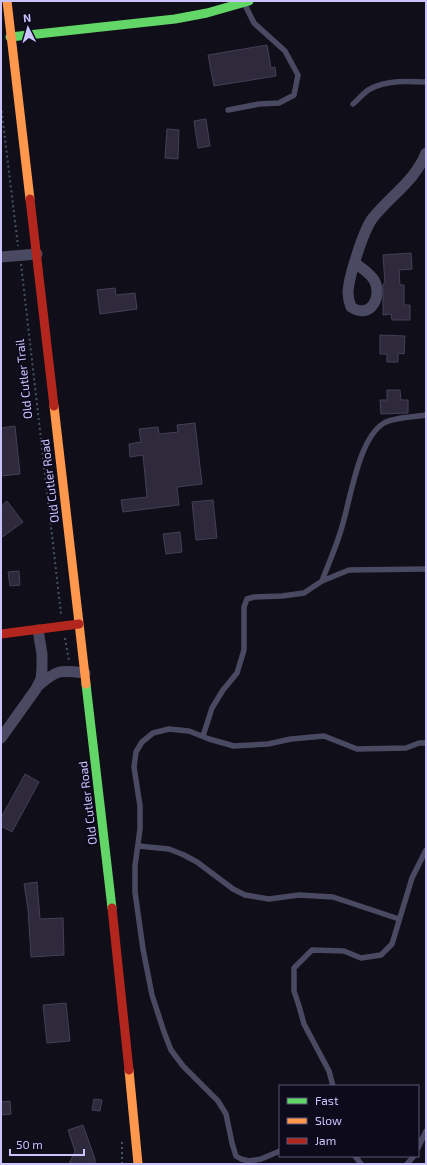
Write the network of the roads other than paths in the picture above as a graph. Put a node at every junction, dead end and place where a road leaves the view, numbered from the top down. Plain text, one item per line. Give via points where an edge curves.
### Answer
1 (6, 1) edge
2 (246, 2) edge
3 (10, 37) junction
4 (426, 82) edge
5 (353, 104) dead end
6 (228, 110) dead end
7 (426, 153) edge
8 (37, 254) junction
9 (1, 257) edge
10 (355, 263) dead end
11 (426, 415) edge
12 (426, 569) edge
13 (322, 581) junction
14 (79, 624) junction
15 (38, 630) junction
16 (1, 634) edge
17 (85, 672) junction
18 (39, 685) junction
19 (203, 736) junction
20 (1, 738) edge
21 (426, 743) edge
22 (138, 846) junction
23 (426, 850) edge
24 (399, 919) junction
25 (333, 1085) edge
26 (426, 1131) edge
27 (419, 1146) edge
28 (279, 1151) edge
29 (138, 1164) edge

1 - 3 main road, Old Cutler Road
2 - 3 main road via 174,19
2 - 6 lane via 254,23 285,52 298,75 294,95 279,103
3 - 8 main road, Old Cutler Road
4 - 5 lane via 386,83 370,90
7 - 10 street via 421,165 403,188 372,220
8 - 9 street
8 - 14 main road, Old Cutler Road
11 - 13 lane via 384,423 370,436 357,469 343,524
12 - 13 lane via 349,570
13 - 19 lane via 304,592 247,599 244,607 244,650 237,673 212,708
14 - 15 main road
14 - 17 main road, Old Cutler Road
15 - 16 main road
15 - 18 street via 43,659
17 - 18 street via 59,671
17 - 29 main road, Old Cutler Road
18 - 20 street
19 - 21 lane via 234,746 324,736 357,749 406,748
19 - 22 lane via 189,731 169,729 153,733 142,742 136,752 134,767 140,806
22 - 24 lane via 169,849 184,854 245,895 269,899 299,895 333,897
22 - 28 lane via 135,892 143,949 152,995 171,1050 182,1066 218,1101 226,1114 236,1156 249,1160 261,1159
23 - 24 lane via 412,878
24 - 25 lane via 392,944 381,955 361,958 344,951 312,950 294,968 294,991 304,1024 329,1071
26 - 27 lane

